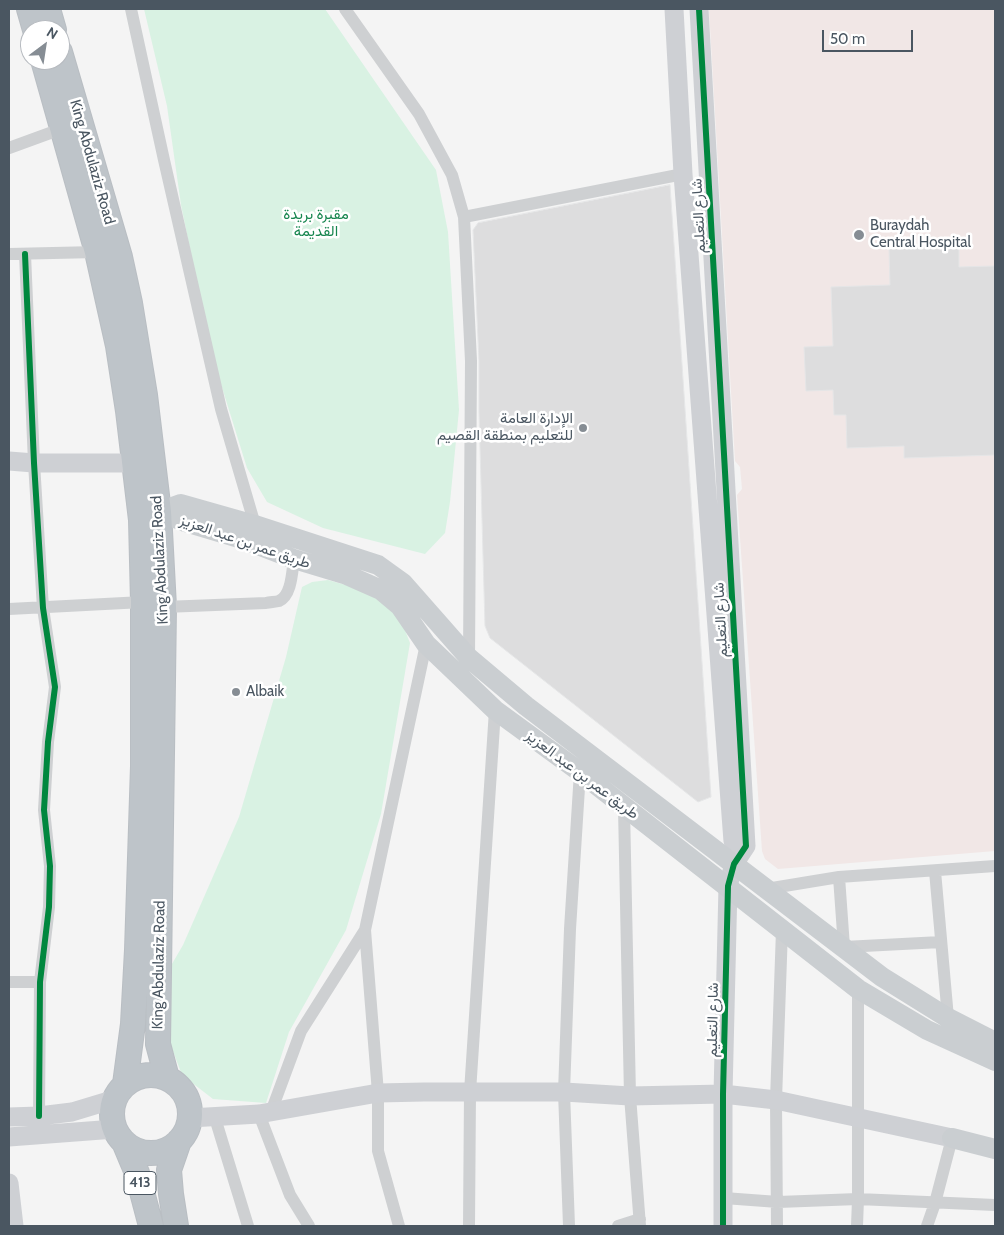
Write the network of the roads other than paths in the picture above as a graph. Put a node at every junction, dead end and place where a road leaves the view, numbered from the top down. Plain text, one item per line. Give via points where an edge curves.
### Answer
1 (131, 9) edge
2 (345, 9) edge
3 (674, 9) edge
4 (699, 9) edge
5 (46, 70) edge
6 (65, 70) edge
7 (61, 129) junction
8 (9, 148) edge
9 (683, 174) junction
10 (464, 217) junction
11 (97, 252) junction
12 (9, 254) edge
13 (25, 254) junction
14 (9, 461) edge
15 (34, 463) junction
16 (134, 463) junction
17 (159, 512) junction
18 (254, 525) junction
19 (294, 559) junction
20 (153, 604) junction
21 (43, 608) junction
22 (9, 609) edge
23 (426, 644) junction
24 (469, 658) junction
25 (495, 710) junction
26 (580, 772) junction
27 (624, 808) junction
28 (734, 864) junction
29 (995, 866) edge
30 (935, 871) junction
31 (840, 877) junction
32 (728, 886) junction
33 (766, 889) junction
34 (365, 930) junction
35 (782, 930) junction
36 (940, 942) junction
37 (844, 947) junction
38 (9, 982) edge
39 (40, 982) junction
40 (858, 989) junction
41 (948, 1018) junction
42 (927, 1030) junction
43 (995, 1042) edge
44 (995, 1061) edge
45 (995, 1073) edge
46 (167, 1078) junction
47 (120, 1092) junction
48 (470, 1092) junction
49 (564, 1092) junction
50 (378, 1093) junction
51 (724, 1094) junction
52 (630, 1096) junction
53 (776, 1100) junction
54 (265, 1113) junction
55 (39, 1116) junction
56 (9, 1117) edge
57 (190, 1118) junction
58 (215, 1118) junction
59 (857, 1118) junction
60 (120, 1136) junction
61 (9, 1137) edge
62 (952, 1138) junction
63 (995, 1138) edge
64 (179, 1141) junction
65 (995, 1149) edge
66 (9, 1183) edge
67 (724, 1198) junction
68 (858, 1199) junction
69 (778, 1202) junction
70 (935, 1203) junction
71 (995, 1205) edge
72 (640, 1223) edge
73 (14, 1226) edge
74 (151, 1226) edge
75 (176, 1226) edge
76 (248, 1226) edge
77 (309, 1226) edge
78 (399, 1226) edge
79 (470, 1226) edge
80 (569, 1226) edge
81 (618, 1226) edge
82 (723, 1226) edge
83 (776, 1226) edge
84 (857, 1226) edge
85 (927, 1226) edge

1 - 18 street via 221,409
2 - 10 street via 419,114 452,175
3 - 9 street, شارع التعليم
4 - 28 street, شارع التعليم via 746,846
5 - 7 highway, King Abdulaziz Road
6 - 17 highway, King Abdulaziz Road via 120,257 130,303
7 - 8 street
7 - 11 highway, King Abdulaziz Road
9 - 10 street
9 - 28 street, شارع التعليم
10 - 24 street via 471,361
11 - 13 street
11 - 16 highway, King Abdulaziz Road via 118,346
12 - 13 street
13 - 15 street
14 - 15 street
15 - 16 street
15 - 21 street
16 - 20 highway, King Abdulaziz Road
17 - 18 main road, طريق عمر بن عبد العزيز via 181,504
17 - 19 main road, طريق عمر بن عبد العزيز
17 - 20 highway, King Abdulaziz Road
18 - 24 main road, طريق عمر بن عبد العزيز via 378,565 403,583
19 - 20 street via 290,583 279,600 266,603
19 - 23 main road, طريق عمر بن عبد العزيز via 347,575 381,590 400,606
20 - 21 street
20 - 46 highway, King Abdulaziz Road via 158,1044
20 - 47 highway, King Abdulaziz Road via 142,766 132,1024
21 - 22 street
21 - 39 street via 55,687 44,810 50,866 49,908
23 - 25 main road, طريق عمر بن عبد العزيز
23 - 34 street
24 - 28 main road, طريق عمر بن عبد العزيز via 526,706
25 - 26 main road, طريق عمر بن عبد العزيز
25 - 48 street
26 - 27 main road, طريق عمر بن عبد العزيز
26 - 49 street
27 - 32 main road, طريق عمر بن عبد العزيز
27 - 52 street
28 - 32 street, شارع التعليم
28 - 33 main road, طريق عمر بن عبد العزيز
29 - 30 street
30 - 31 street
30 - 36 street
31 - 33 street
31 - 37 street
32 - 35 main road, طريق عمر بن عبد العزيز
32 - 51 street, شارع التعليم
33 - 37 main road, طريق عمر بن عبد العزيز
34 - 50 street
34 - 54 street via 300,1031
35 - 40 main road, طريق عمر بن عبد العزيز
35 - 53 street
36 - 37 street
36 - 41 street
37 - 41 main road, طريق عمر بن عبد العزيز via 882,977
38 - 39 street
39 - 55 street
40 - 42 main road, طريق عمر بن عبد العزيز
40 - 59 street
41 - 43 main road, طريق عمر بن عبد العزيز
42 - 44 main road, طريق عمر بن عبد العزيز
42 - 45 main road
46 - 47 highway via 145,1075 131,1080
46 - 57 highway via 183,1092 189,1104
47 - 55 street via 72,1112
47 - 60 highway via 112,1114
48 - 49 street
48 - 50 street
48 - 79 street
49 - 52 street
49 - 80 street
50 - 54 street
50 - 78 street via 378,1151
51 - 52 street
51 - 53 street
51 - 67 street, شارع التعليم
52 - 72 street
53 - 59 street
53 - 69 street
54 - 58 street
54 - 77 street via 290,1195
55 - 56 street
57 - 58 street
57 - 64 highway
58 - 76 street
59 - 62 street
59 - 68 street
60 - 61 street
60 - 64 highway via 137,1150 152,1153
60 - 74 highway, 413 via 137,1173
62 - 63 main road
62 - 65 main road
62 - 70 street
64 - 75 highway, 413 via 169,1170
66 - 73 street
67 - 69 street
67 - 82 street, شارع التعليم
68 - 69 street
68 - 70 street
68 - 84 street
69 - 83 street
70 - 71 street
70 - 85 street
72 - 81 street

